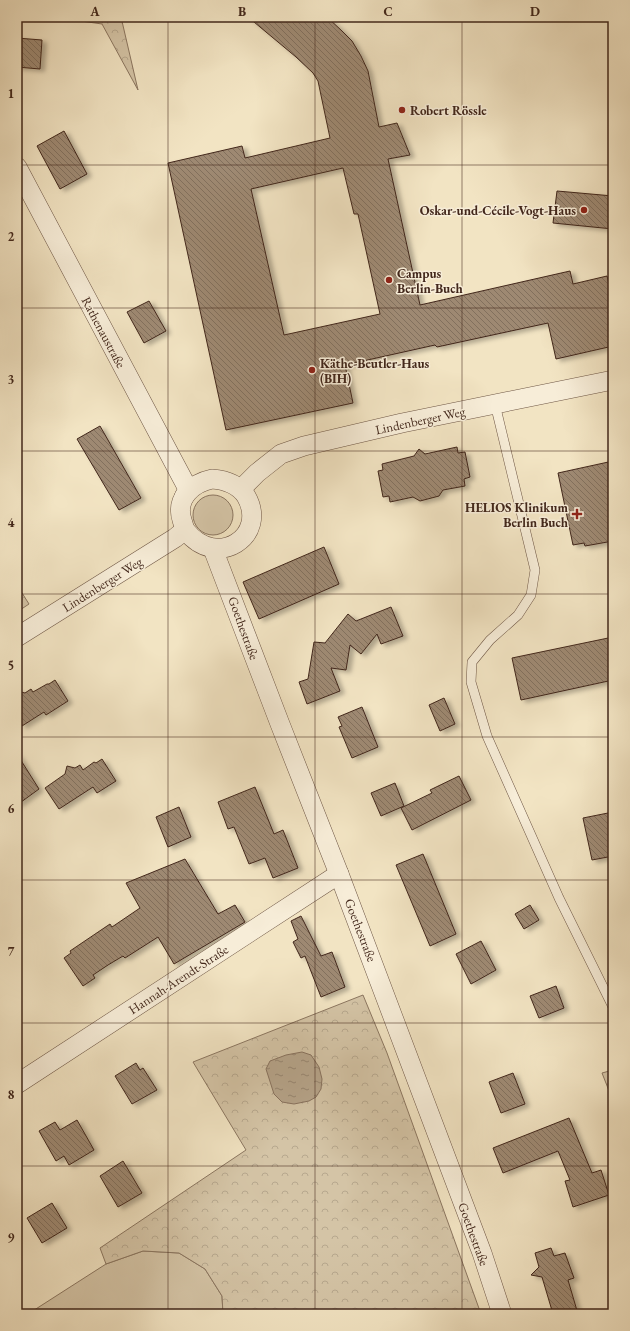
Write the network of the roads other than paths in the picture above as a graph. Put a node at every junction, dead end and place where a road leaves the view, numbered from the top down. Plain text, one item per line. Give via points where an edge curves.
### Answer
1 (17, 166) edge
2 (613, 380) edge
3 (495, 404) junction
4 (241, 489) junction
5 (184, 497) junction
6 (185, 530) junction
7 (213, 549) junction
8 (17, 637) edge
9 (339, 874) junction
10 (613, 1007) edge
11 (17, 1084) edge
12 (502, 1314) edge

1 - 5 street, Rathenaustraße via 185,483 188,489
2 - 3 street, Lindenberger Weg
3 - 4 street, Lindenberger Weg via 402,423 292,450 281,454 266,465
3 - 10 lane via 535,570 531,595 518,615 490,640 472,662 471,682 490,743 560,898
4 - 5 street via 228,482 212,479 198,483
4 - 7 street via 251,505 250,525 235,544
5 - 6 street via 181,517
6 - 7 street via 199,544
6 - 8 street, Lindenberger Weg
7 - 9 street, Goethestraße
9 - 11 street, Hannah-Arendt-Straße
9 - 12 street, Goethestraße via 482,1253

